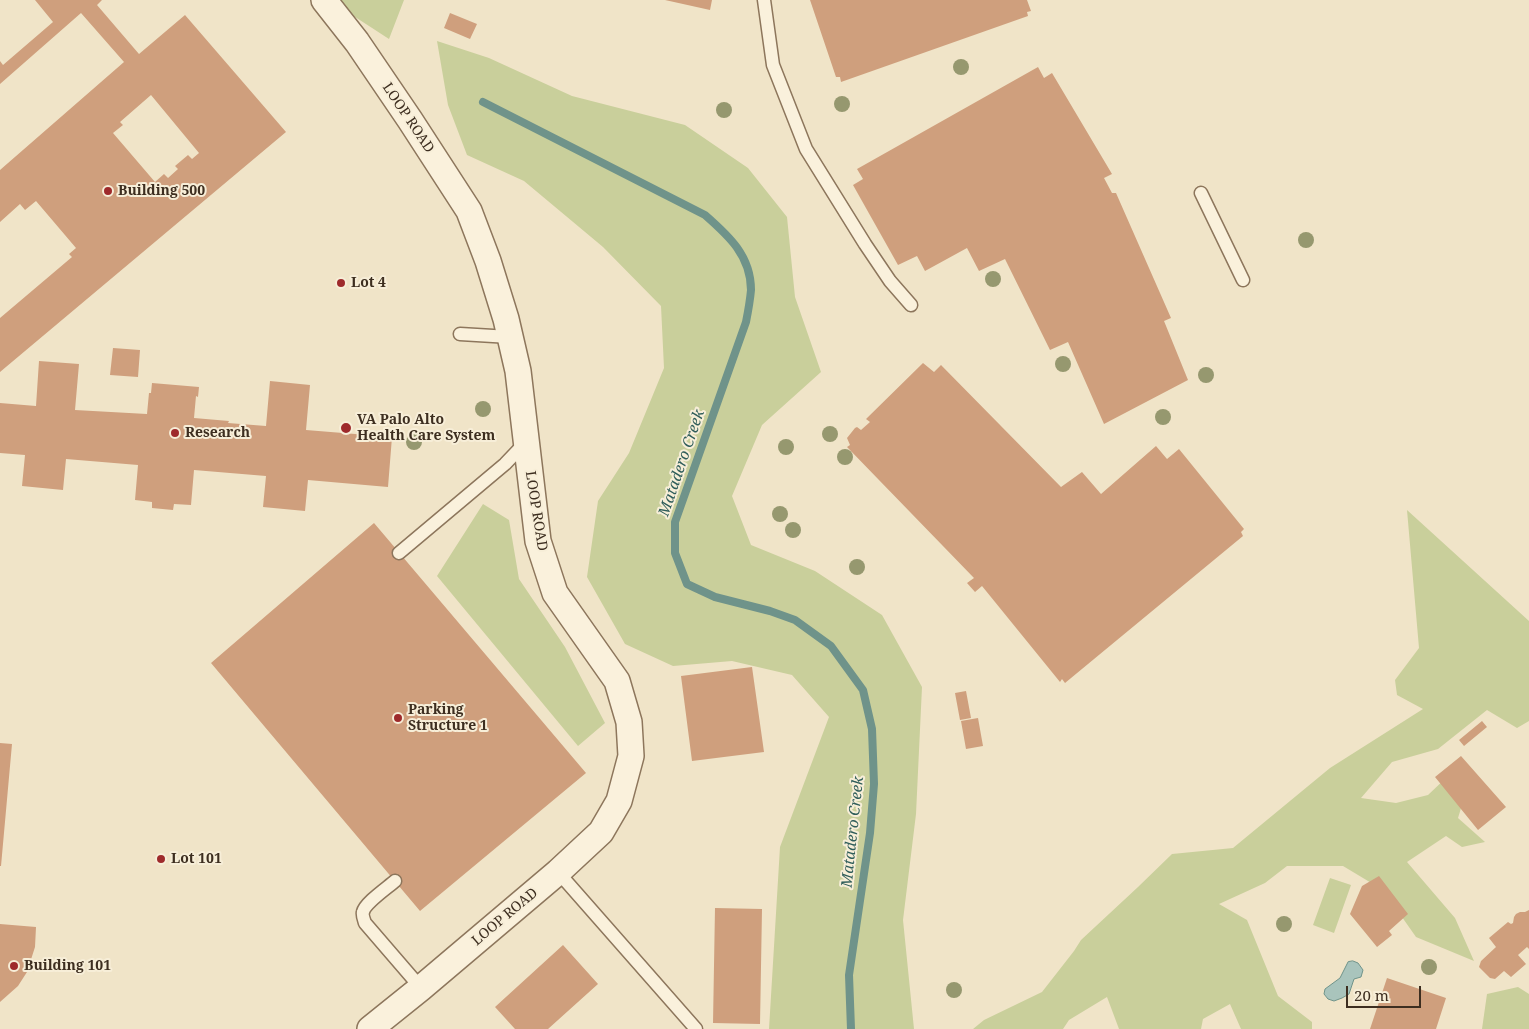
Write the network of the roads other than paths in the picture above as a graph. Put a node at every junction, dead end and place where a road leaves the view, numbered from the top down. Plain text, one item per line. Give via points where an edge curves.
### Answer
1 (324, 0) edge
2 (764, 0) edge
3 (1201, 193) dead end
4 (1242, 280) dead end
5 (911, 305) dead end
6 (460, 334) dead end
7 (510, 337) junction
8 (526, 442) junction
9 (400, 553) dead end
10 (558, 872) junction
11 (394, 880) dead end
12 (421, 988) junction
13 (370, 1029) edge
14 (696, 1029) edge

1 - 7 street, LOOP ROAD via 357,42 469,211 488,261
2 - 5 lane via 773,65 806,149 865,244
3 - 4 lane
6 - 7 lane
7 - 8 street, LOOP ROAD via 518,371
8 - 9 lane via 501,468
8 - 10 street, LOOP ROAD via 538,541 555,593 616,681 629,722 631,756 619,801 601,832
10 - 12 street, LOOP ROAD
10 - 14 lane
11 - 12 lane via 365,906 363,917
12 - 13 street, LOOP ROAD

